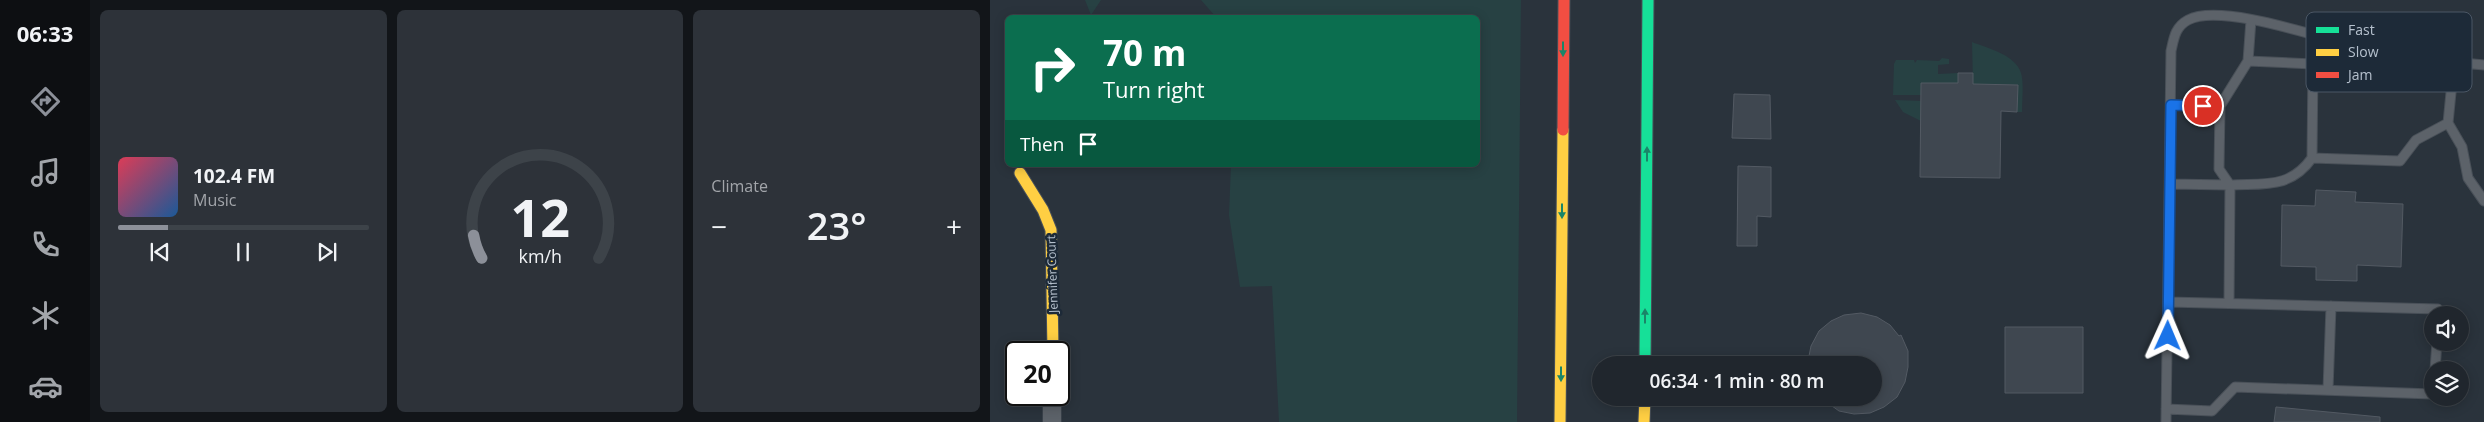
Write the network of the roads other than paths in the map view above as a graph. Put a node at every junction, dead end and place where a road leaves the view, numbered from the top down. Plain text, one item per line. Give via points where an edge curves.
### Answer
1 (1564, 0) edge
2 (1648, 0) edge
3 (2250, 20) junction
4 (2306, 32) edge
5 (2248, 61) junction
6 (2306, 64) edge
7 (2313, 92) edge
8 (2451, 92) edge
9 (2171, 105) junction
10 (2220, 106) junction
11 (2448, 123) junction
12 (2312, 158) junction
13 (1020, 173) dead end
14 (2170, 184) junction
15 (2230, 185) junction
16 (2484, 200) edge
17 (2169, 302) junction
18 (2228, 303) junction
19 (2331, 306) junction
20 (2424, 309) edge
21 (1053, 341) edge
22 (1645, 356) edge
23 (2328, 390) junction
24 (2424, 394) edge
25 (1052, 406) edge
26 (1645, 406) edge
27 (2166, 409) junction
28 (1052, 422) edge
29 (1560, 422) edge
30 (1644, 422) edge
31 (2166, 422) edge

1 -> 29 main road
22 -> 2 main road
3 - 4 lane
3 - 5 lane
3 - 9 lane via 2207,15 2188,19 2175,31 2171,51
5 - 6 lane
5 - 10 lane
7 - 12 lane
8 - 11 lane
9 - 10 lane
9 - 14 lane
10 - 15 lane via 2219,169
11 - 12 lane via 2416,140 2400,161
11 - 16 lane via 2462,147 2468,178
12 - 15 lane via 2302,173 2280,182
13 - 21 main road, Jennifer Court via 1044,210 1051,230
14 - 15 lane
14 - 17 lane
15 - 18 lane
17 - 18 lane
17 - 27 lane
18 - 19 lane
19 - 20 lane
19 - 23 lane
23 - 24 lane
23 - 27 lane via 2235,387 2212,411
25 - 28 street
26 - 30 main road
27 - 31 lane

